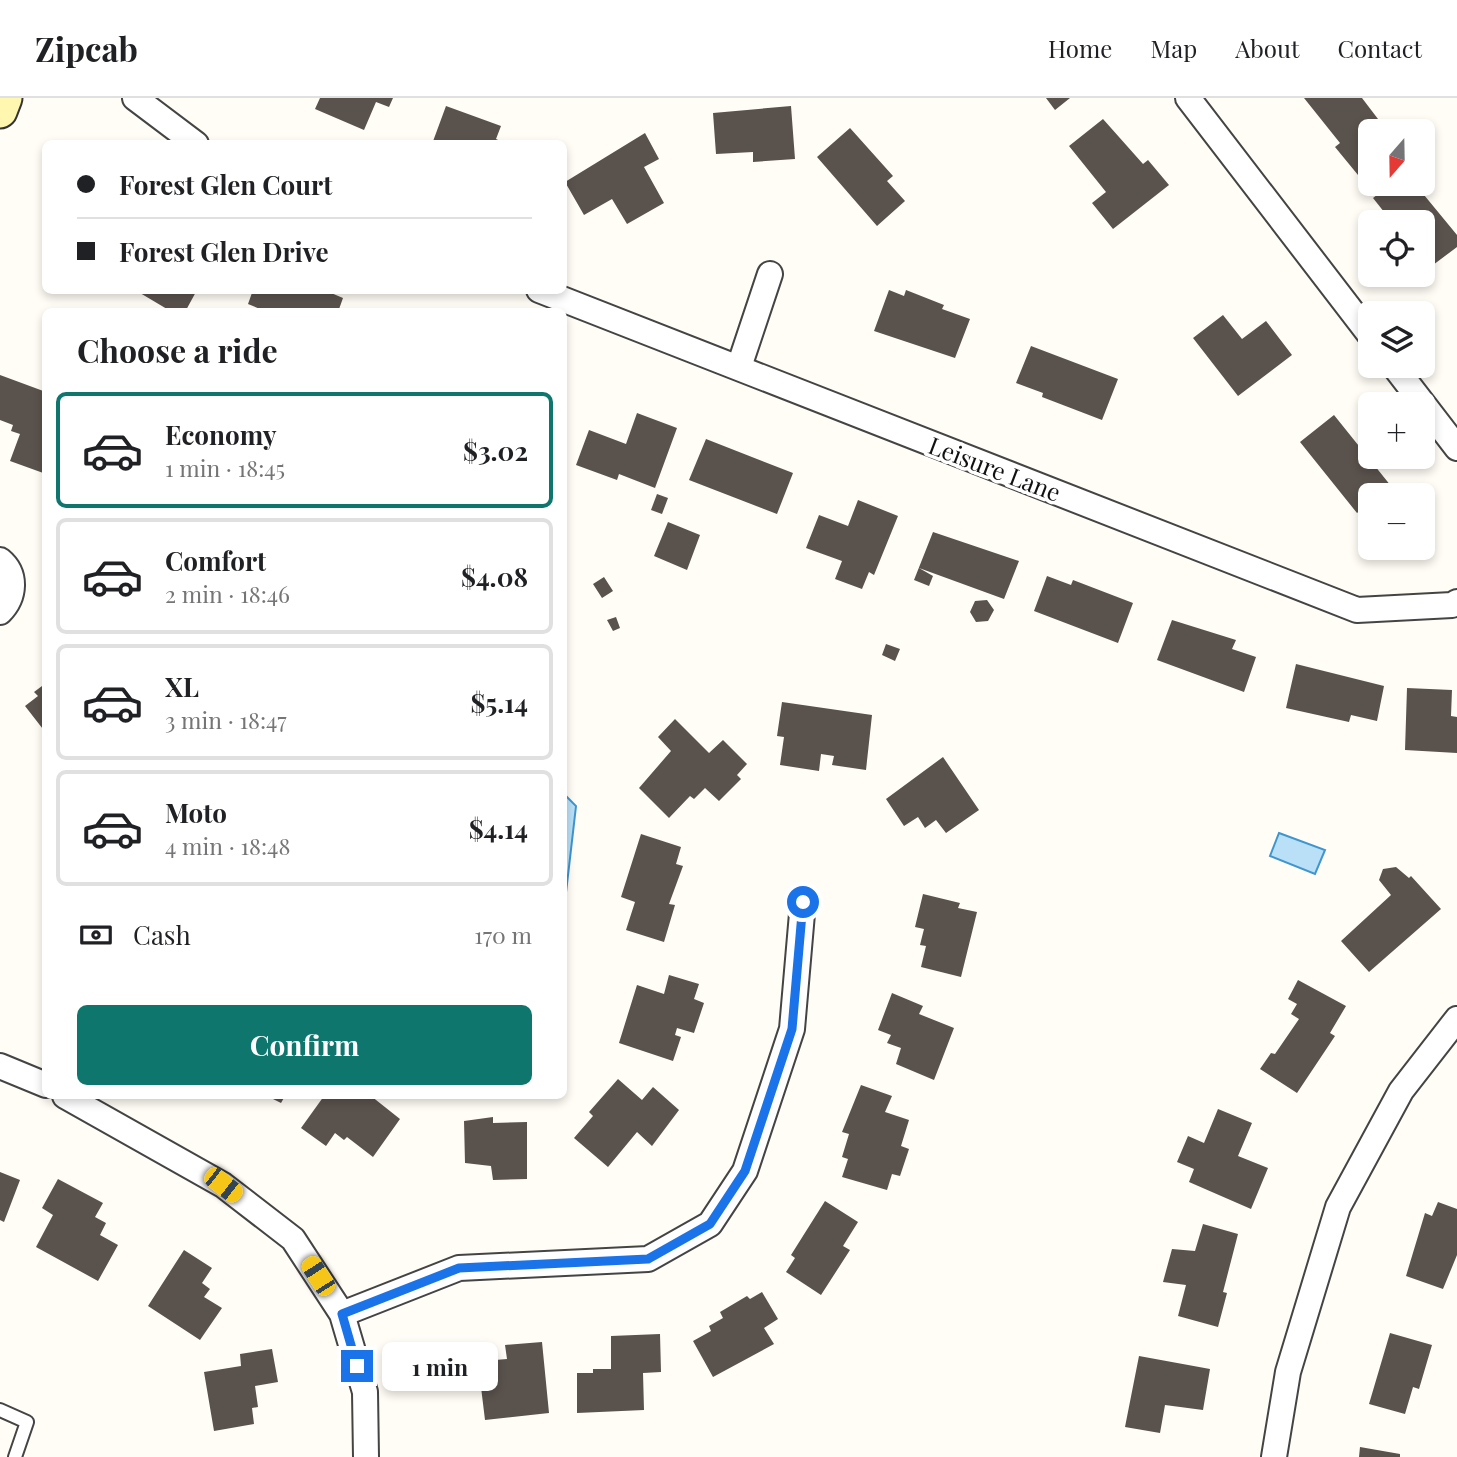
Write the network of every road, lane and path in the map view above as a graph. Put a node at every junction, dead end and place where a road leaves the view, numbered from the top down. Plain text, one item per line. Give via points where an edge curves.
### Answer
1 (5, 98) edge
2 (135, 98) edge
3 (1188, 98) edge
4 (0, 111) edge
5 (191, 140) edge
6 (770, 274) dead end
7 (548, 294) edge
8 (1358, 319) edge
9 (739, 367) junction
10 (1403, 378) edge
11 (1457, 448) edge
12 (0, 561) edge
13 (1457, 602) edge
14 (0, 612) edge
15 (803, 902) dead end
16 (1457, 1019) edge
17 (0, 1066) edge
18 (42, 1083) edge
19 (70, 1099) edge
20 (342, 1314) junction
21 (0, 1410) edge
22 (15, 1457) edge
23 (366, 1457) edge
24 (1275, 1457) edge

1 - 4 street
2 - 5 street
3 - 8 street
6 - 9 street
7 - 9 street, Leisure Lane
9 - 13 street, Leisure Lane via 1357,610
10 - 11 street
12 - 14 street via 12,579 9,603
15 - 20 street via 792,1029 745,1171 710,1224 648,1259 459,1268
16 - 24 street via 1401,1091 1338,1207 1288,1372
17 - 18 street
19 - 20 street via 223,1185 293,1239
20 - 23 street via 365,1392
21 - 22 lane via 27,1422

